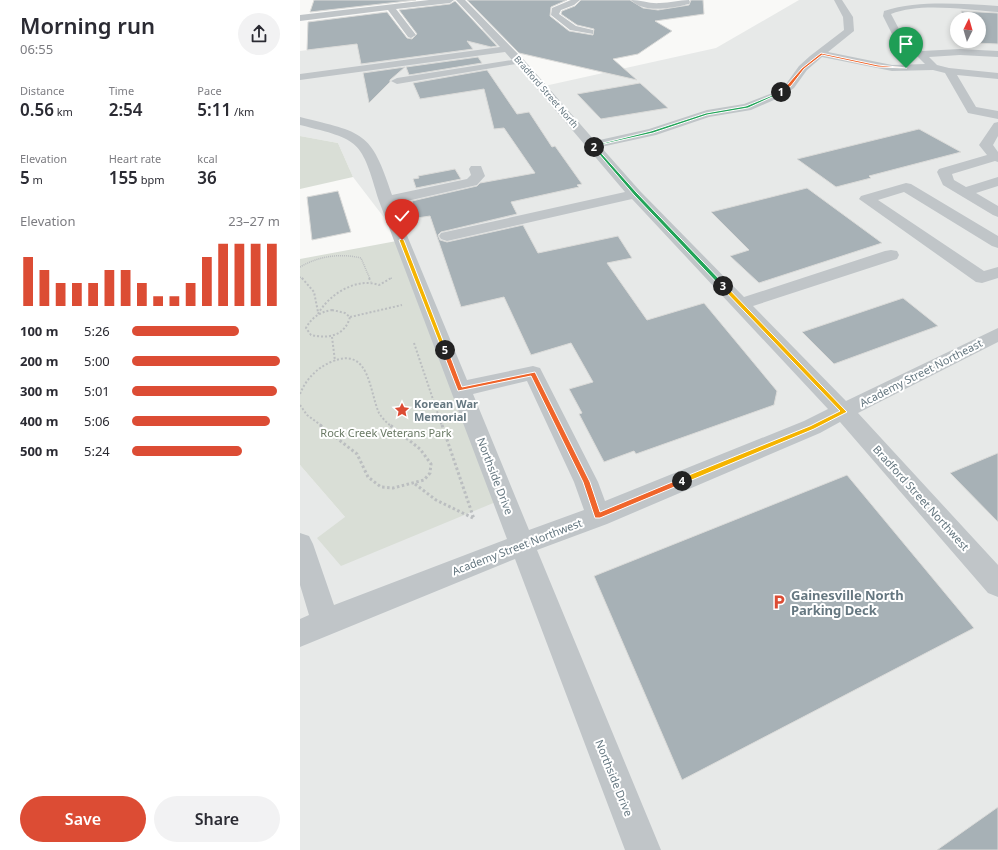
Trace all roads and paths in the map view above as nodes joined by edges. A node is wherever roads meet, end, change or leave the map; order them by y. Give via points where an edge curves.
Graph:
1 (450, 0) edge
2 (460, 0) edge
3 (576, 0) edge
4 (634, 0) edge
5 (838, 0) edge
6 (686, 2) dead end
7 (390, 7) junction
8 (998, 9) edge
9 (356, 11) junction
10 (300, 18) edge
11 (358, 22) dead end
12 (590, 32) dead end
13 (411, 35) dead end
14 (507, 49) junction
15 (821, 54) junction
16 (922, 54) junction
17 (998, 54) edge
18 (520, 62) junction
19 (934, 66) junction
20 (949, 71) junction
21 (998, 76) edge
22 (300, 77) edge
23 (397, 81) dead end
24 (998, 115) edge
25 (300, 121) edge
26 (998, 126) edge
27 (327, 129) junction
28 (300, 131) edge
29 (593, 146) junction
30 (994, 161) edge
31 (476, 170) dead end
32 (998, 181) edge
33 (948, 182) junction
34 (915, 192) junction
35 (964, 192) junction
36 (635, 194) junction
37 (386, 201) junction
38 (998, 212) edge
39 (447, 236) dead end
40 (998, 243) edge
41 (891, 255) dead end
42 (300, 267) edge
43 (998, 272) edge
44 (300, 277) edge
45 (394, 280) dead end
46 (371, 282) junction
47 (400, 301) dead end
48 (741, 304) junction
49 (318, 314) junction
50 (350, 317) junction
51 (998, 334) edge
52 (412, 336) dead end
53 (332, 337) junction
54 (335, 361) junction
55 (460, 389) junction
56 (300, 394) edge
57 (300, 405) edge
58 (844, 412) junction
59 (415, 484) junction
60 (598, 516) junction
61 (300, 544) edge
62 (521, 545) junction
63 (998, 584) edge
64 (326, 623) junction
65 (300, 633) edge
66 (643, 850) edge

1 - 7 street
2 - 14 street, Bradford Street North
3 - 12 street via 554,10 554,15 573,28
4 - 6 street via 644,6
5 - 15 street via 848,18 849,31
7 - 9 street
7 - 13 street
8 - 16 street via 922,6 895,9 887,14 904,48
9 - 10 street
9 - 11 street
14 - 18 street, Bradford Street North
14 - 22 street
15 - 19 street via 892,68
15 - 29 street via 803,68 790,86 779,94 747,107 707,114 652,132
16 - 17 street
16 - 19 street
18 - 23 street
18 - 29 street, Bradford Street North
19 - 20 street
20 - 21 street
20 - 24 street via 972,110
25 - 27 street, Northside Drive
26 - 30 street via 986,145
27 - 28 street
27 - 37 street, Northside Drive via 351,135 362,144 371,155
29 - 36 street, Bradford Street North
30 - 33 street via 944,172
31 - 37 street via 478,176 472,182
32 - 35 street
33 - 34 street
33 - 35 street
34 - 40 street
34 - 43 street via 906,187 866,199 982,278
35 - 38 street
36 - 39 street
36 - 48 street, Bradford Street North
37 - 55 street, Northside Drive
41 - 48 street
42 - 46 path via 323,258 355,256 361,258
44 - 49 path via 306,281 318,299
45 - 46 path via 388,279 379,286
46 - 49 path via 330,296
47 - 50 path via 402,306
48 - 58 street, Bradford Street North
49 - 50 path via 332,310
49 - 53 path via 308,323 308,332 318,338
50 - 53 path via 346,328
51 - 58 street, Academy Street Northeast
52 - 59 path via 474,519 436,500
53 - 54 path
54 - 56 path via 314,373 302,387
54 - 59 path via 350,360 363,367 376,399 376,409 382,419 416,443 425,453 431,464 430,473 424,480
55 - 60 street via 533,373 586,482
55 - 62 street, Northside Drive
57 - 59 path via 307,415 357,454 368,477 381,487 393,488
58 - 60 street, Academy Street Northwest
58 - 63 street, Bradford Street Northwest
60 - 62 street, Academy Street Northwest
61 - 64 street
62 - 64 street, Academy Street Northwest
62 - 66 street, Northside Drive
64 - 65 street, Academy Street Northwest

